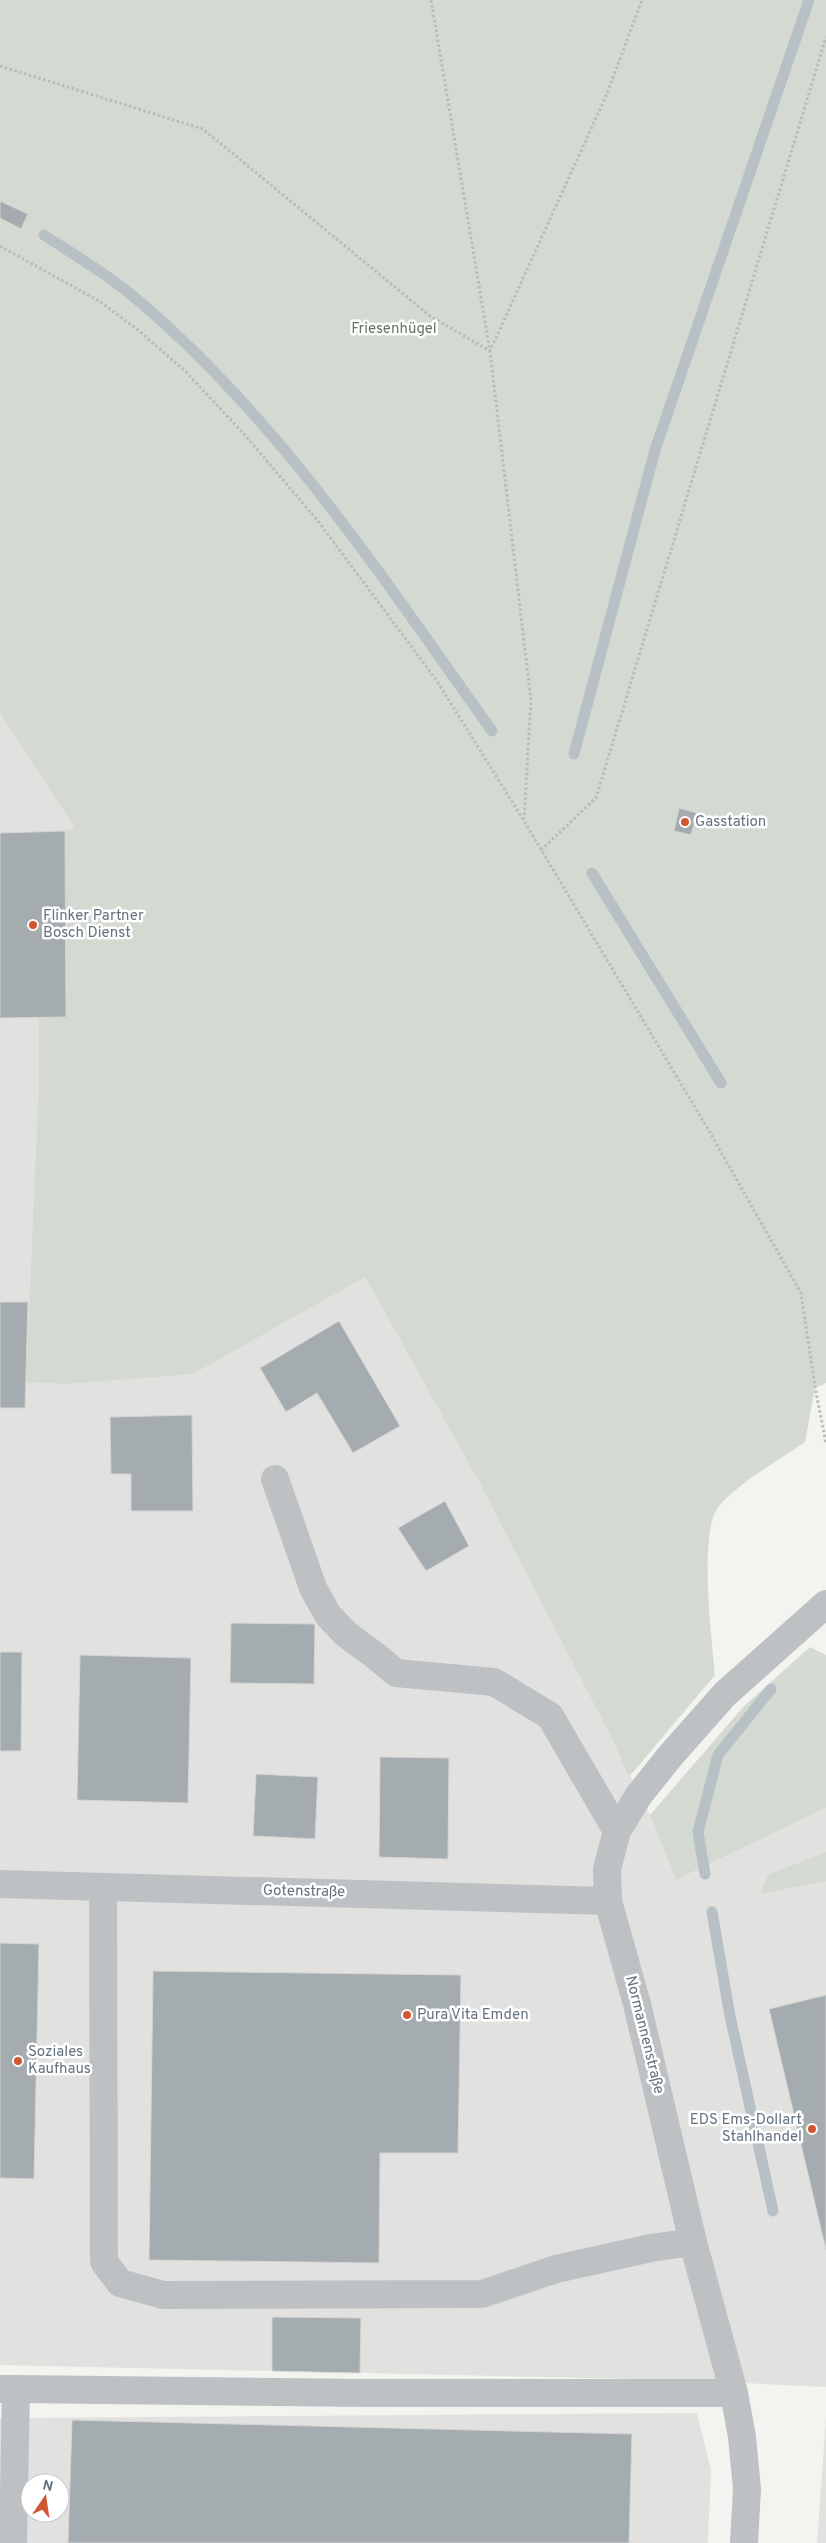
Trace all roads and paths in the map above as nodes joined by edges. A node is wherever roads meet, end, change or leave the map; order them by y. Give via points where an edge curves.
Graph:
1 (431, 0) edge
2 (642, 0) edge
3 (826, 37) edge
4 (0, 66) edge
5 (0, 246) edge
6 (490, 351) junction
7 (524, 821) junction
8 (541, 850) junction
9 (826, 1443) edge
10 (276, 1479) dead end
11 (826, 1604) edge
12 (617, 1831) junction
13 (0, 1884) edge
14 (102, 1887) junction
15 (608, 1901) junction
16 (693, 2242) junction
17 (8, 2389) edge
18 (734, 2394) junction
19 (13, 2543) edge
20 (744, 2543) edge

1 - 6 path
2 - 6 path via 606,96
3 - 8 path via 596,798
4 - 6 path via 203,129 430,316
5 - 7 path via 99,301 138,330 184,370 244,434 318,521 437,681
6 - 7 path via 531,701
7 - 8 path
8 - 9 path via 708,1129 801,1293
10 - 12 street via 313,1588 328,1615 346,1634 396,1674 494,1682 550,1716
11 - 12 street, Normannenstraße via 725,1694 639,1795
12 - 15 street, Normannenstraße via 607,1869
13 - 14 street, Gotenstraße
14 - 15 street, Gotenstraße
14 - 16 street via 104,2262 120,2283 163,2295 482,2294 556,2269
15 - 16 street, Normannenstraße via 637,2004
16 - 18 street, Normannenstraße
17 - 18 street
17 - 19 street
18 - 20 street, Normannenstraße via 747,2489

